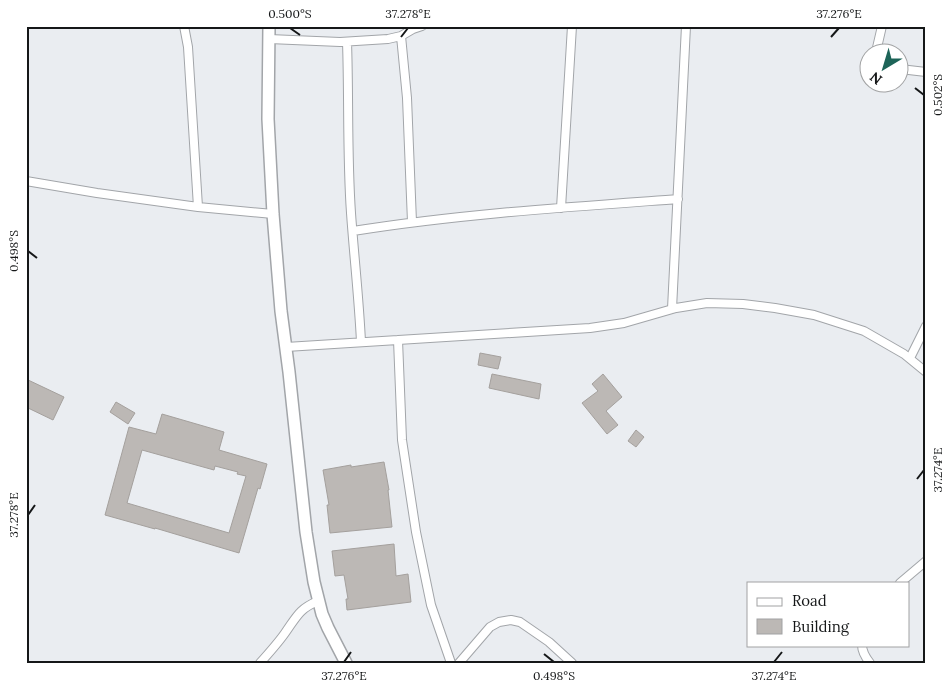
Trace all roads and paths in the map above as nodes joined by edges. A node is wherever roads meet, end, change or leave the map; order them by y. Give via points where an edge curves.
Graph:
1 (184, 26) edge
2 (269, 26) edge
3 (422, 26) edge
4 (572, 26) edge
5 (686, 26) edge
6 (882, 26) edge
7 (405, 31) edge
8 (269, 40) junction
9 (347, 42) junction
10 (878, 42) edge
11 (910, 70) edge
12 (926, 72) edge
13 (26, 181) edge
14 (678, 199) junction
15 (198, 207) junction
16 (561, 208) junction
17 (273, 214) junction
18 (412, 222) junction
19 (353, 231) junction
20 (672, 310) junction
21 (926, 326) edge
22 (398, 340) junction
23 (361, 342) junction
24 (286, 347) junction
25 (910, 358) junction
26 (926, 372) edge
27 (926, 561) edge
28 (901, 582) edge
29 (318, 600) junction
30 (862, 646) edge
31 (260, 663) edge
32 (346, 663) edge
33 (451, 663) edge
34 (459, 663) edge
35 (572, 663) edge
36 (870, 663) edge

1 - 15 street
2 - 8 main road
3 - 7 street
4 - 16 street
5 - 14 street
6 - 10 street
7 - 9 street via 388,39
7 - 18 street
8 - 9 street
8 - 17 main road via 268,119
9 - 19 street via 347,135
11 - 12 street
13 - 15 street
14 - 16 street
14 - 20 street
15 - 17 street
16 - 18 street
17 - 24 main road
18 - 19 street
19 - 23 street
20 - 22 street via 590,328
20 - 25 street via 707,303 744,304 814,315 864,331
21 - 25 street
22 - 23 street
22 - 33 street via 402,440 416,532 431,605
23 - 24 street
24 - 29 main road via 306,532
25 - 26 street
27 - 28 street
29 - 31 street via 300,612
29 - 32 main road
30 - 36 street
34 - 35 street via 490,626 511,620 520,622 549,642

